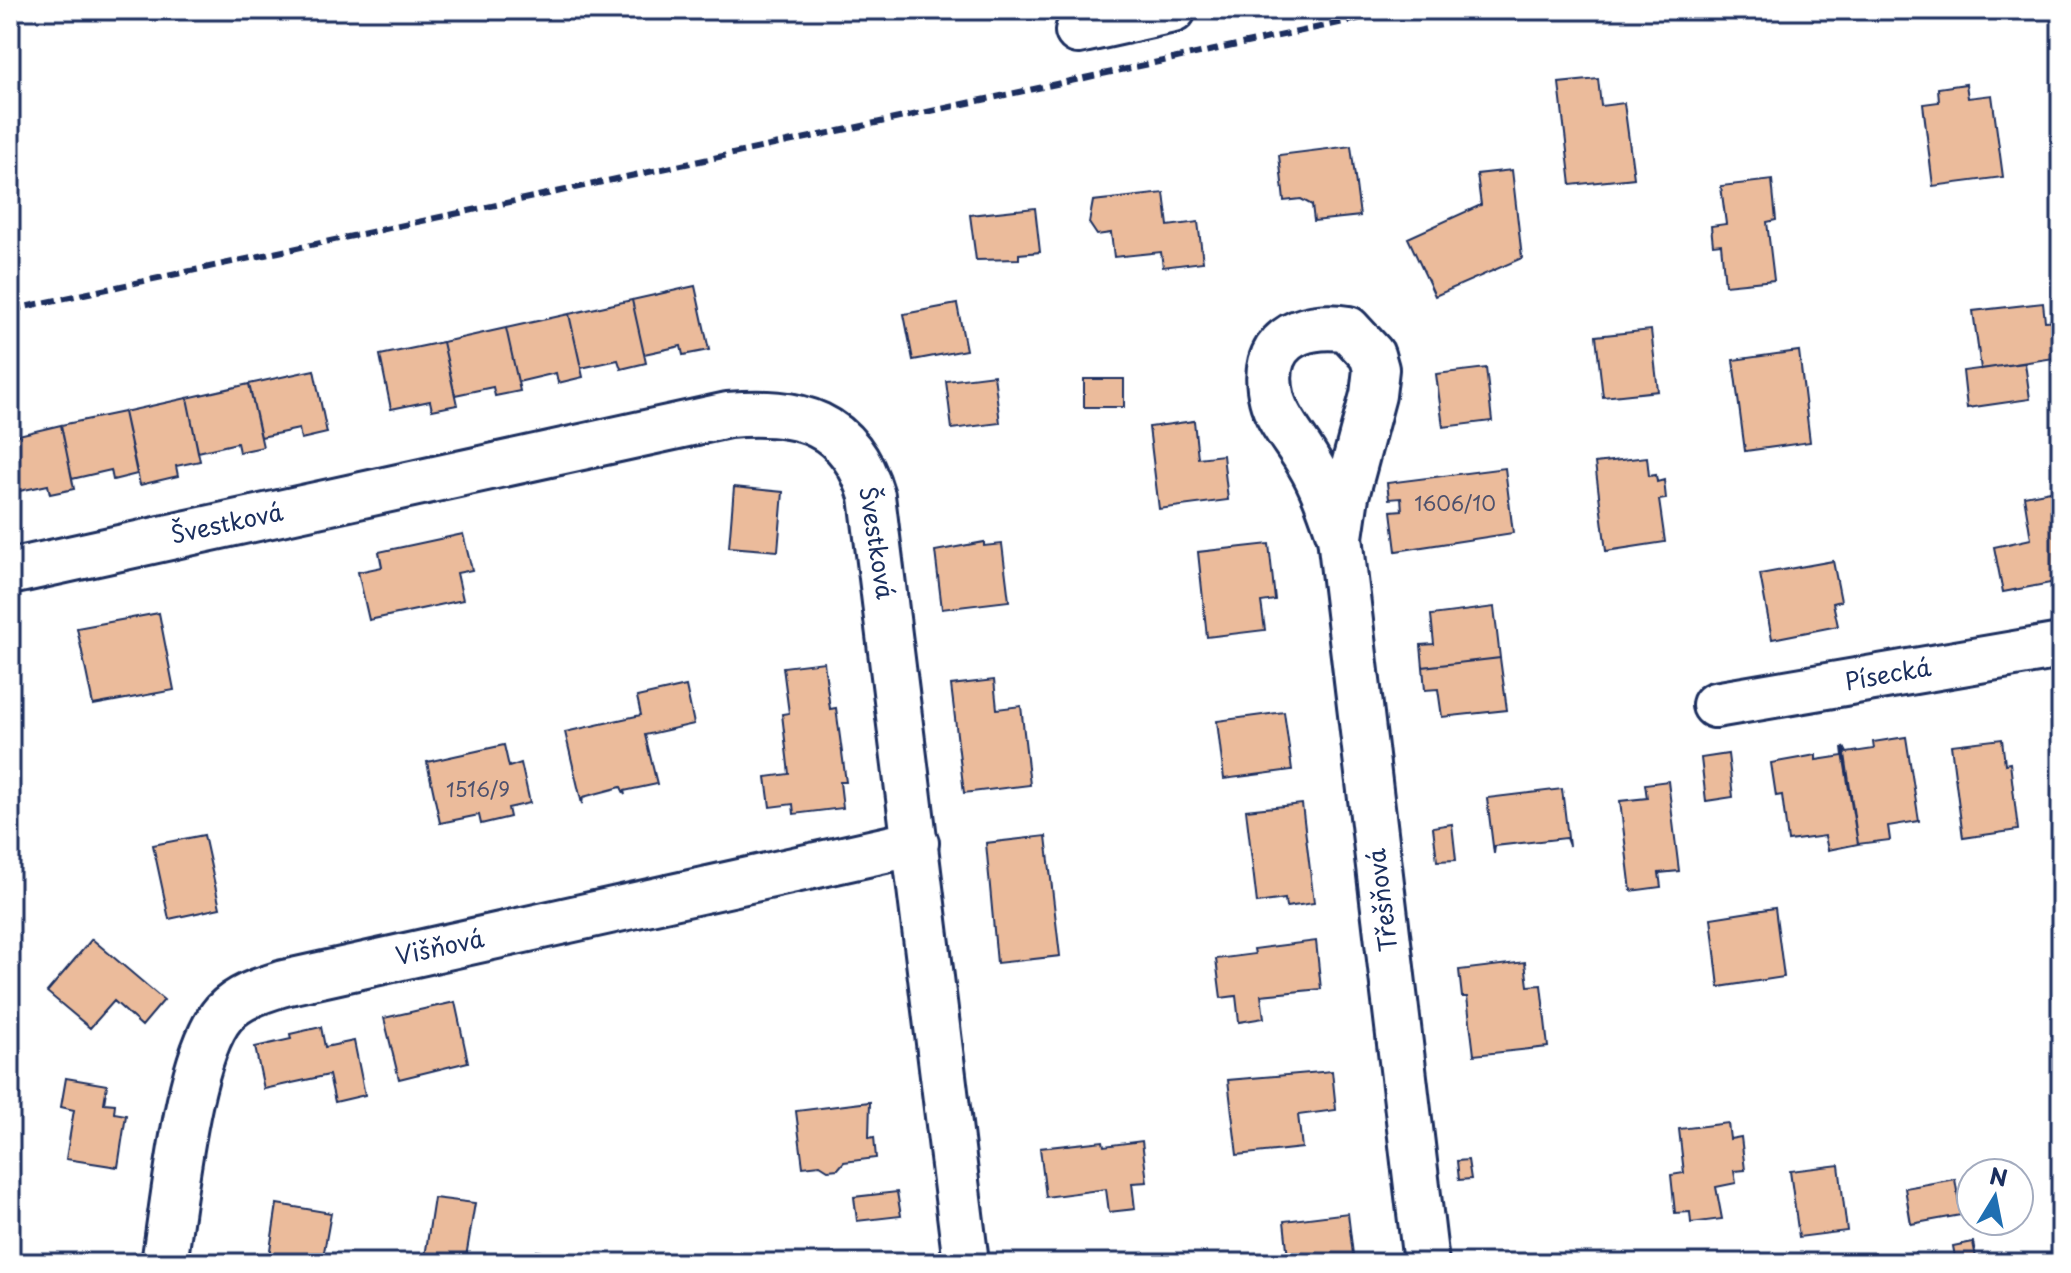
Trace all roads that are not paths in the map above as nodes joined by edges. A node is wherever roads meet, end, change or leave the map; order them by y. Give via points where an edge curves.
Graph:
1 (1173, 10) edge
2 (1078, 31) dead end
3 (1340, 537) dead end
4 (10, 572) edge
5 (2061, 646) edge
6 (1715, 705) dead end
7 (916, 843) junction
8 (164, 1263) edge
9 (966, 1263) edge
10 (1426, 1263) edge

1 - 2 street
3 - 10 street, Třešňová
4 - 7 street, Švestková via 699,421 757,413 806,419 850,449 872,496
5 - 6 street, Písecká
7 - 8 street, Višňová via 313,976 241,998 215,1025 196,1073
7 - 9 street, Švestková

